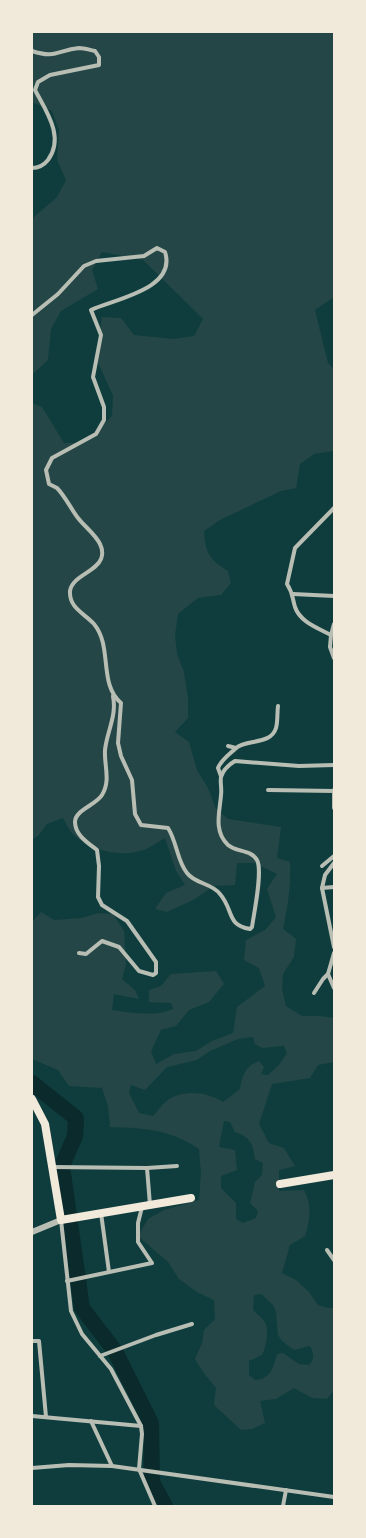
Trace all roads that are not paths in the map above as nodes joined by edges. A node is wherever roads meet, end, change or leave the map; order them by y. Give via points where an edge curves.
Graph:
1 (32, 51) edge
2 (32, 168) edge
3 (32, 315) edge
4 (334, 508) edge
5 (293, 594) junction
6 (334, 596) edge
7 (334, 624) edge
8 (331, 635) junction
9 (334, 658) edge
10 (112, 696) junction
11 (278, 706) dead end
12 (228, 746) dead end
13 (236, 748) junction
14 (334, 765) edge
15 (221, 776) junction
16 (268, 790) dead end
17 (334, 790) edge
18 (334, 808) edge
19 (334, 856) edge
20 (334, 863) edge
21 (322, 866) dead end
22 (334, 887) edge
23 (322, 888) junction
24 (334, 947) edge
25 (79, 953) dead end
26 (334, 953) edge
27 (328, 974) junction
28 (334, 988) edge
29 (314, 994) dead end
30 (32, 1099) edge
31 (177, 1166) dead end
32 (53, 1167) junction
33 (147, 1168) junction
34 (334, 1176) edge
35 (280, 1184) dead end
36 (191, 1198) dead end
37 (146, 1206) junction
38 (100, 1212) junction
39 (66, 1219) junction
40 (32, 1232) edge
41 (327, 1250) dead end
42 (334, 1260) edge
43 (109, 1272) junction
44 (67, 1281) junction
45 (192, 1324) dead end
46 (32, 1341) edge
47 (100, 1356) junction
48 (32, 1416) edge
49 (46, 1417) junction
50 (91, 1421) junction
51 (141, 1426) junction
52 (112, 1466) junction
53 (32, 1468) edge
54 (139, 1469) junction
55 (286, 1490) junction
56 (334, 1497) edge
57 (155, 1506) edge
58 (283, 1506) edge

1 - 2 street via 45,55 80,48 95,51 99,57 99,65 50,75 38,82 35,90 51,120 55,135 52,154 44,165
3 - 10 street via 58,294 84,266 101,260 144,256 157,248 165,252 168,259 165,269 149,287 92,310 101,335 93,377 104,407 104,420 96,434 52,458 46,470 49,484 56,488 100,544 101,559 74,583 70,589 70,598 76,609 93,623 99,632
4 - 5 street via 295,548 287,584
5 - 6 street
5 - 8 street via 299,615 309,624
7 - 8 street
8 - 9 street via 330,647
10 - 15 street via 121,702 118,743 132,780 135,814 141,825 168,828 186,872 191,878 214,888 227,904 234,923 250,929 259,880 258,861 253,855 227,844 221,834 217,817 222,795
10 - 25 street via 113,723 105,750 108,770 106,785 100,799 74,821 83,839 97,850 98,897 102,905 127,921 158,968 153,975 139,971 119,947 102,941 86,954
11 - 13 street via 276,729 271,736
12 - 13 street
13 - 15 street via 220,763 218,768
14 - 15 street via 299,766 235,761
16 - 17 street
17 - 18 street
19 - 21 street
20 - 23 street via 325,876
22 - 23 street
23 - 24 street
26 - 27 street
27 - 28 street
27 - 29 street
30 - 32 main road via 45,1124
31 - 33 street
32 - 33 street
32 - 39 main road
33 - 37 street
34 - 35 main road
36 - 37 main road
37 - 38 main road
37 - 43 street via 138,1223 138,1242 152,1263
38 - 39 main road
38 - 43 street
39 - 40 street
39 - 44 street
41 - 42 street
43 - 44 street
44 - 47 street via 71,1311 82,1334
45 - 47 street
46 - 49 street via 38,1341
47 - 51 street via 111,1370
48 - 49 street
49 - 50 street
50 - 51 street
50 - 52 street
51 - 54 street
52 - 53 street
52 - 54 street
54 - 55 street
54 - 57 street
55 - 56 street
55 - 58 street

